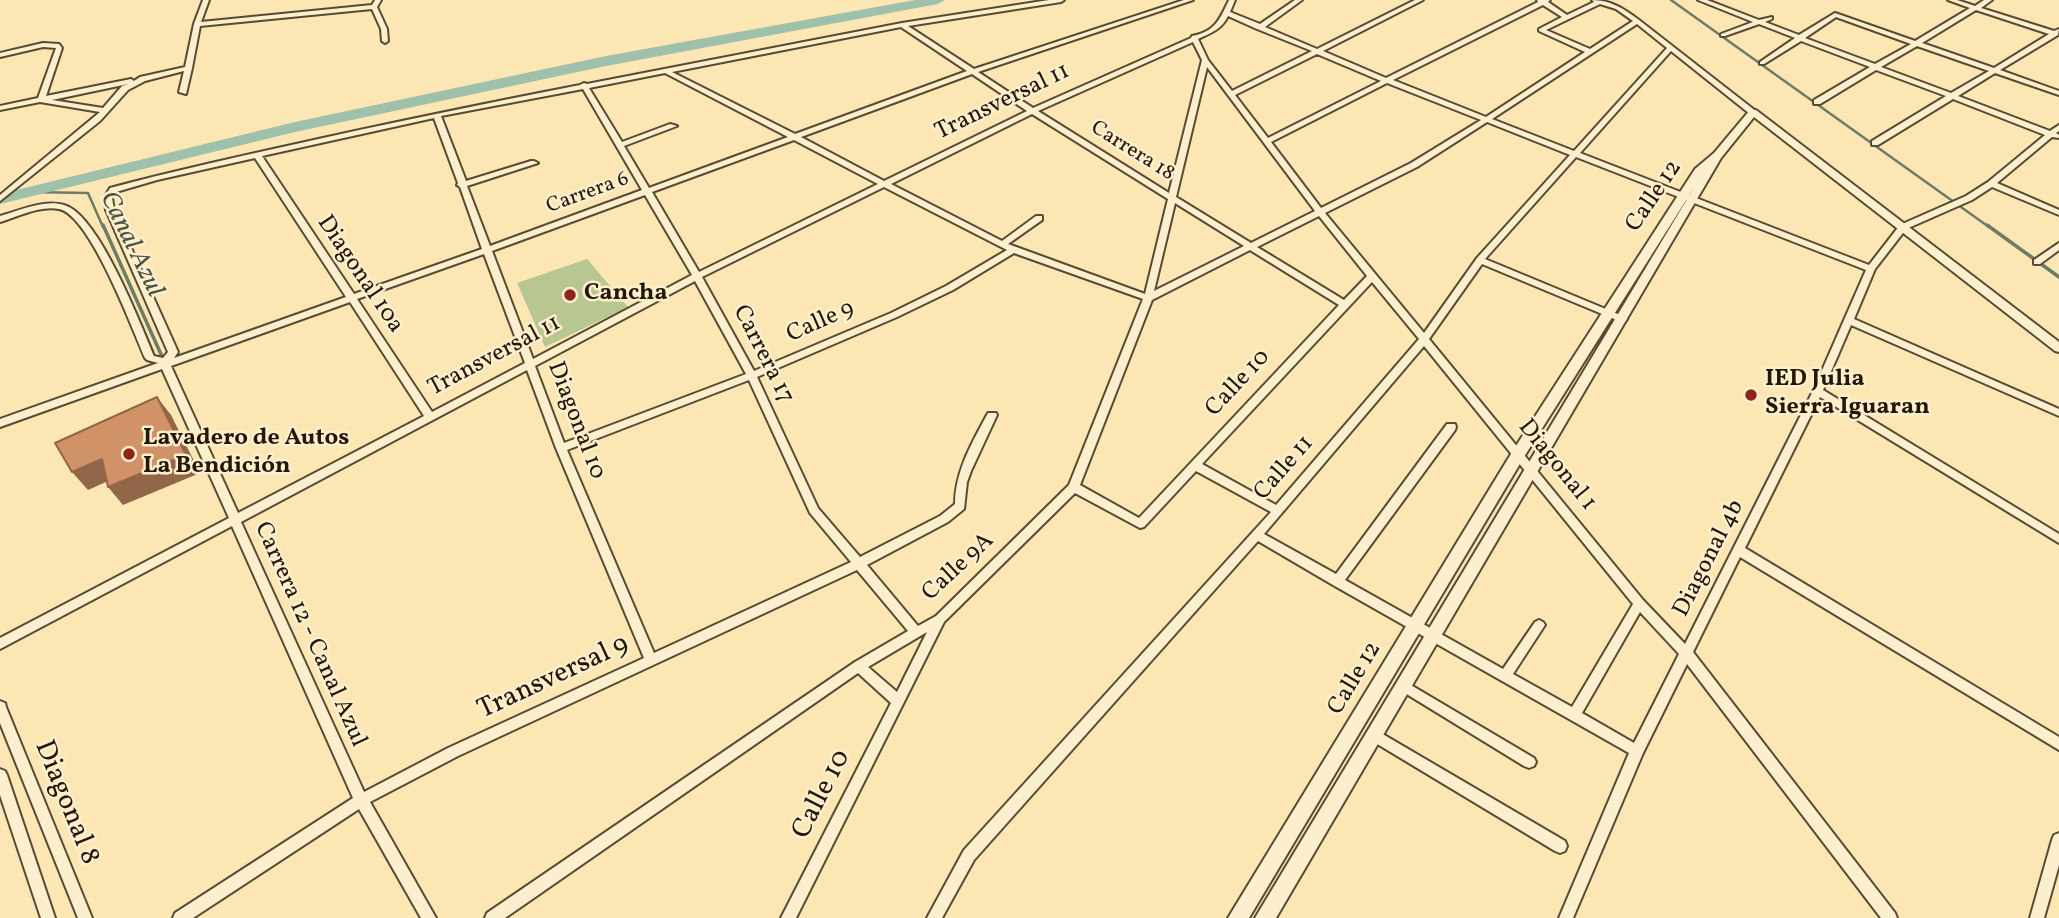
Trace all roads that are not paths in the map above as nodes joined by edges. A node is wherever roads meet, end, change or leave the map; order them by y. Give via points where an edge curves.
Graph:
1 (206, 0) edge
2 (1061, 0) edge
3 (1190, 0) edge
4 (1232, 0) edge
5 (1299, 0) edge
6 (1420, 0) edge
7 (1701, 0) edge
8 (1951, 0) edge
9 (1989, 0) edge
10 (1543, 1) edge
11 (1598, 1) edge
12 (376, 3) edge
13 (1975, 8) junction
14 (1227, 13) junction
15 (1568, 18) junction
16 (1770, 18) dead end
17 (1637, 21) junction
18 (1759, 22) junction
19 (197, 24) junction
20 (902, 25) junction
21 (1259, 28) junction
22 (2058, 33) edge
23 (1723, 35) dead end
24 (1195, 37) junction
25 (1801, 38) junction
26 (385, 41) dead end
27 (1917, 43) junction
28 (1671, 47) junction
29 (1589, 51) junction
30 (1318, 52) junction
31 (0, 55) edge
32 (1205, 60) junction
33 (1762, 63) dead end
34 (189, 68) junction
35 (1877, 68) junction
36 (666, 71) junction
37 (1995, 71) junction
38 (972, 72) junction
39 (148, 78) junction
40 (1385, 80) junction
41 (584, 85) junction
42 (183, 92) dead end
43 (2059, 93) edge
44 (1231, 94) junction
45 (1953, 97) junction
46 (41, 100) junction
47 (1817, 103) dead end
48 (0, 108) edge
49 (103, 110) junction
50 (1032, 111) junction
51 (1753, 112) junction
52 (437, 115) junction
53 (1485, 119) junction
54 (673, 126) dead end
55 (2059, 127) edge
56 (2055, 135) edge
57 (793, 137) junction
58 (1267, 141) junction
59 (1875, 144) dead end
60 (621, 145) junction
61 (257, 155) junction
62 (1574, 155) junction
63 (534, 163) dead end
64 (886, 183) junction
65 (1991, 184) junction
66 (461, 185) junction
67 (647, 191) junction
68 (1173, 198) junction
69 (1686, 198) junction
70 (0, 199) edge
71 (1319, 211) junction
72 (2059, 213) edge
73 (1039, 218) dead end
74 (0, 219) edge
75 (1903, 227) junction
76 (1003, 244) junction
77 (1251, 246) junction
78 (2059, 246) edge
79 (487, 250) junction
80 (1013, 250) junction
81 (1480, 260) junction
82 (2037, 262) dead end
83 (1871, 269) junction
84 (697, 276) junction
85 (1372, 276) junction
86 (351, 297) junction
87 (1148, 298) junction
88 (1345, 305) junction
89 (1606, 313) junction
90 (1622, 319) junction
91 (1849, 320) junction
92 (1424, 339) junction
93 (2059, 348) edge
94 (164, 362) junction
95 (529, 362) junction
96 (752, 376) junction
97 (1818, 391) junction
98 (2059, 413) edge
99 (429, 415) junction
100 (992, 415) dead end
101 (0, 423) edge
102 (1451, 427) dead end
103 (561, 448) junction
104 (1519, 453) junction
105 (1195, 466) junction
106 (1532, 471) junction
107 (1074, 488) junction
108 (1278, 510) junction
109 (234, 520) junction
110 (1257, 535) junction
111 (2059, 540) edge
112 (1738, 550) junction
113 (858, 564) junction
114 (1337, 582) junction
115 (1639, 603) junction
116 (940, 620) junction
117 (1539, 625) dead end
118 (1416, 626) junction
119 (916, 632) junction
120 (1434, 636) junction
121 (0, 644) edge
122 (1686, 653) junction
123 (651, 661) junction
124 (859, 666) junction
125 (1505, 676) junction
126 (1404, 685) junction
127 (898, 701) junction
128 (0, 707) edge
129 (1574, 715) junction
130 (1374, 735) junction
131 (2059, 744) edge
132 (1637, 751) junction
133 (1529, 762) dead end
134 (1330, 766) junction
135 (0, 775) edge
136 (1349, 778) junction
137 (361, 800) junction
138 (2059, 840) edge
139 (1560, 846) dead end
140 (48, 918) edge
141 (85, 918) edge
142 (180, 918) edge
143 (429, 918) edge
144 (492, 918) edge
145 (788, 918) edge
146 (934, 918) edge
147 (1238, 918) edge
148 (1265, 918) edge
149 (1566, 918) edge
150 (1890, 918) edge
151 (2037, 918) edge

1 - 19 street
2 - 20 street
3 - 38 street, Carrera 6
4 - 14 street
5 - 21 street
6 - 30 street
7 - 18 street
8 - 13 street
9 - 13 street
10 - 15 street
10 - 40 street
11 - 15 street
11 - 17 street
12 - 19 street
12 - 26 street
13 - 22 street
13 - 27 street
14 - 21 street
14 - 24 street, Transversal 11 via 1221,23
15 - 29 street via 1541,30
16 - 18 street
17 - 28 street
17 - 29 street
18 - 23 street
18 - 25 street
19 - 34 street
20 - 36 street
20 - 38 street, Carrera 18
21 - 30 street
22 - 37 street
24 - 32 street, Diagonal 1
24 - 50 street, Transversal 11
25 - 27 street via 1835,15
25 - 33 street
25 - 35 street
27 - 35 street
27 - 37 street
28 - 51 street
28 - 62 street, Calle 11
29 - 53 street
30 - 40 street
30 - 44 street
31 - 46 street via 57,45
32 - 44 street, Diagonal 1
32 - 68 street, Calle 9A
34 - 39 street
34 - 42 street
35 - 45 street
35 - 47 street
36 - 41 street
36 - 57 street
37 - 43 street
37 - 45 street
38 - 50 street, Carrera 18
38 - 57 street, Carrera 6
39 - 46 street
39 - 49 street via 125,88
40 - 53 street
40 - 58 street
41 - 52 street
41 - 60 street, Carrera 17
44 - 58 street, Diagonal 1
45 - 56 street
45 - 59 street
46 - 48 street
46 - 49 street
49 - 70 street
50 - 64 street, Transversal 11
50 - 68 street, Carrera 18
51 - 69 street, Calle 12
51 - 75 street
52 - 61 street
52 - 66 street, Diagonal 10
53 - 62 street
53 - 71 street via 1414,164
54 - 60 street
55 - 56 street
56 - 65 street
57 - 64 street
57 - 67 street, Carrera 6
58 - 71 street, Diagonal 1
60 - 67 street, Carrera 17
61 - 86 street, Diagonal 10a
61 - 94 street via 113,190 108,198 173,352
62 - 69 street
62 - 81 street, Calle 11
63 - 66 street
64 - 76 street
64 - 84 street, Transversal 11
65 - 72 street
65 - 75 street
66 - 79 street, Diagonal 10
67 - 79 street, Carrera 6
67 - 84 street, Carrera 17
68 - 77 street, Carrera 18
68 - 87 street, Calle 9A
69 - 83 street
69 - 89 street, Calle 12
69 - 90 street, Calle 12
71 - 77 street
71 - 85 street, Diagonal 1
73 - 76 street
74 - 94 street via 61,206 68,209 94,236 150,358
75 - 83 street, Diagonal 4b
75 - 93 street
76 - 80 street
77 - 87 street
77 - 88 street, Carrera 18
78 - 82 street
79 - 86 street, Carrera 6
79 - 95 street, Diagonal 10
80 - 87 street
80 - 96 street, Calle 9 via 941,293
81 - 89 street
81 - 92 street, Calle 11
83 - 91 street, Diagonal 4b
84 - 95 street, Transversal 11
84 - 96 street, Carrera 17
85 - 88 street, Calle 10
85 - 92 street, Diagonal 1
86 - 94 street, Carrera 6
86 - 99 street, Diagonal 10a
87 - 107 street, Calle 9A
88 - 105 street, Calle 10
89 - 90 street
89 - 104 street, Calle 12
90 - 106 street, Calle 12
91 - 97 street, Diagonal 4b
91 - 98 street
92 - 104 street, Diagonal 1
92 - 108 street, Calle 11
94 - 101 street, Carrera 6
94 - 109 street, Carrera 12 - Canal Azul
95 - 99 street, Transversal 11
95 - 103 street, Diagonal 10
96 - 103 street, Calle 9
96 - 113 street, Carrera 17 via 814,510
97 - 111 street
97 - 112 street, Diagonal 4b
99 - 109 street, Transversal 11
100 - 113 street, Transversal 9 via 962,477 960,506
102 - 114 street
103 - 123 street, Diagonal 10
104 - 106 street, Diagonal 1
104 - 118 street, Calle 12
105 - 107 street, Calle 10 via 1140,524
105 - 108 street
106 - 115 street, Diagonal 1
106 - 120 street, Calle 12
107 - 116 street, Calle 9A
108 - 110 street, Calle 11
109 - 121 street, Transversal 11
109 - 137 street, Carrera 12 - Canal Azul
110 - 114 street
110 - 146 street, Calle 11 via 969,855
112 - 122 street, Diagonal 4b
112 - 131 street
113 - 119 street, Carrera 17
113 - 123 street, Transversal 9
114 - 118 street
115 - 122 street, Diagonal 1
115 - 129 street
116 - 119 street, Calle 9A
116 - 127 street, Calle 10
117 - 125 street
118 - 120 street
118 - 134 street, Calle 12
119 - 124 street, Calle 9A
120 - 125 street
120 - 126 street, Calle 12
122 - 132 street, Diagonal 4b
122 - 150 street, Diagonal 1
123 - 137 street, Transversal 9 via 453,752
124 - 127 street
124 - 144 street, Calle 9A
125 - 129 street
126 - 130 street, Calle 12
126 - 133 street
127 - 145 street, Calle 10
128 - 141 street, Diagonal 8
129 - 132 street
130 - 136 street, Calle 12
130 - 139 street
132 - 149 street, Diagonal 4b
134 - 136 street
134 - 147 street, Calle 12
135 - 140 street, Diagonal 8
136 - 148 street, Calle 12
137 - 142 street, Transversal 9
137 - 143 street, Carrera 12 - Canal Azul
138 - 151 street

